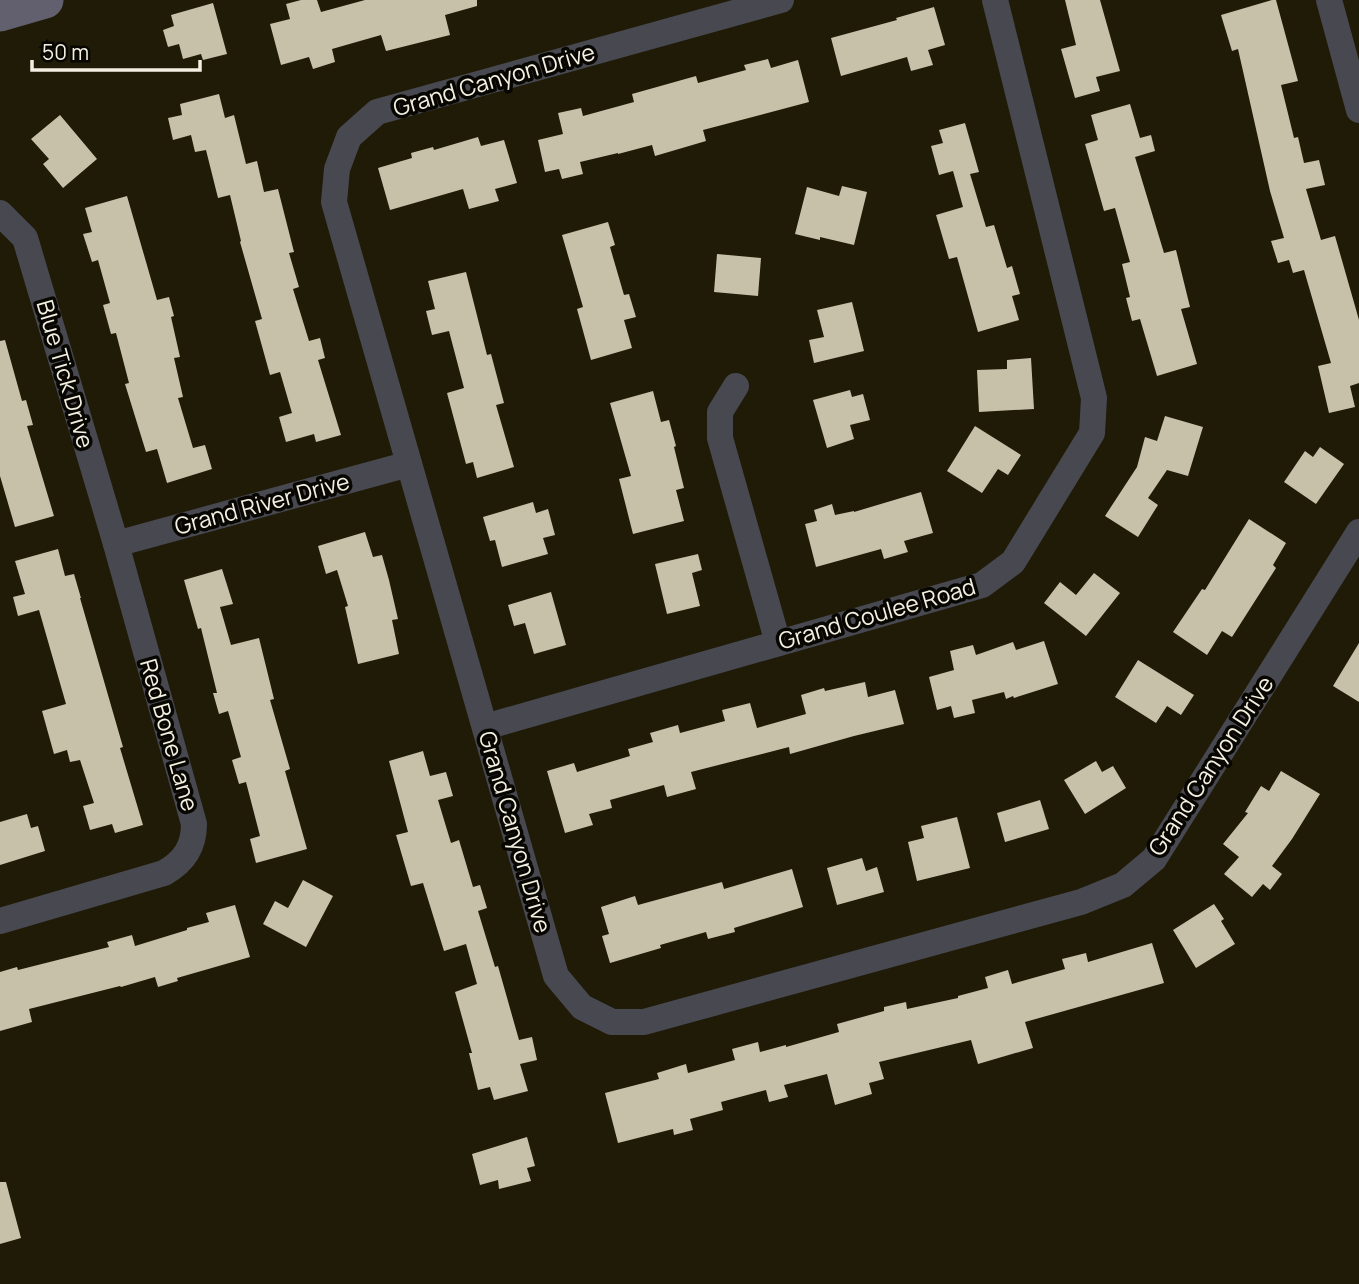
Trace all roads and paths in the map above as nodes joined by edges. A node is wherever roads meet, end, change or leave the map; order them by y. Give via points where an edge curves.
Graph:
1 (45, 0) edge
2 (781, 0) edge
3 (995, 0) edge
4 (1329, 0) edge
5 (0, 13) edge
6 (1359, 110) edge
7 (0, 213) edge
8 (736, 386) dead end
9 (409, 464) junction
10 (1359, 532) edge
11 (116, 544) junction
12 (778, 643) junction
13 (485, 727) junction
14 (0, 921) edge

1 - 5 street
2 - 9 street, Grand Canyon Drive via 377,112 349,137 337,169 334,202
3 - 12 street, Grand Coulee Road via 1094,398 1092,433 1013,562 982,585
4 - 6 street
7 - 11 street, Blue Tick Drive via 25,238
8 - 12 street via 720,412 720,438
9 - 11 street, Grand River Drive
9 - 13 street, Grand Canyon Drive
10 - 13 street, Grand Canyon Drive via 1154,859 1123,885 1081,902 644,1022 612,1022 582,1007 556,976
11 - 14 street, Red Bone Lane via 194,836 177,866 164,873
12 - 13 street, Grand Coulee Road

